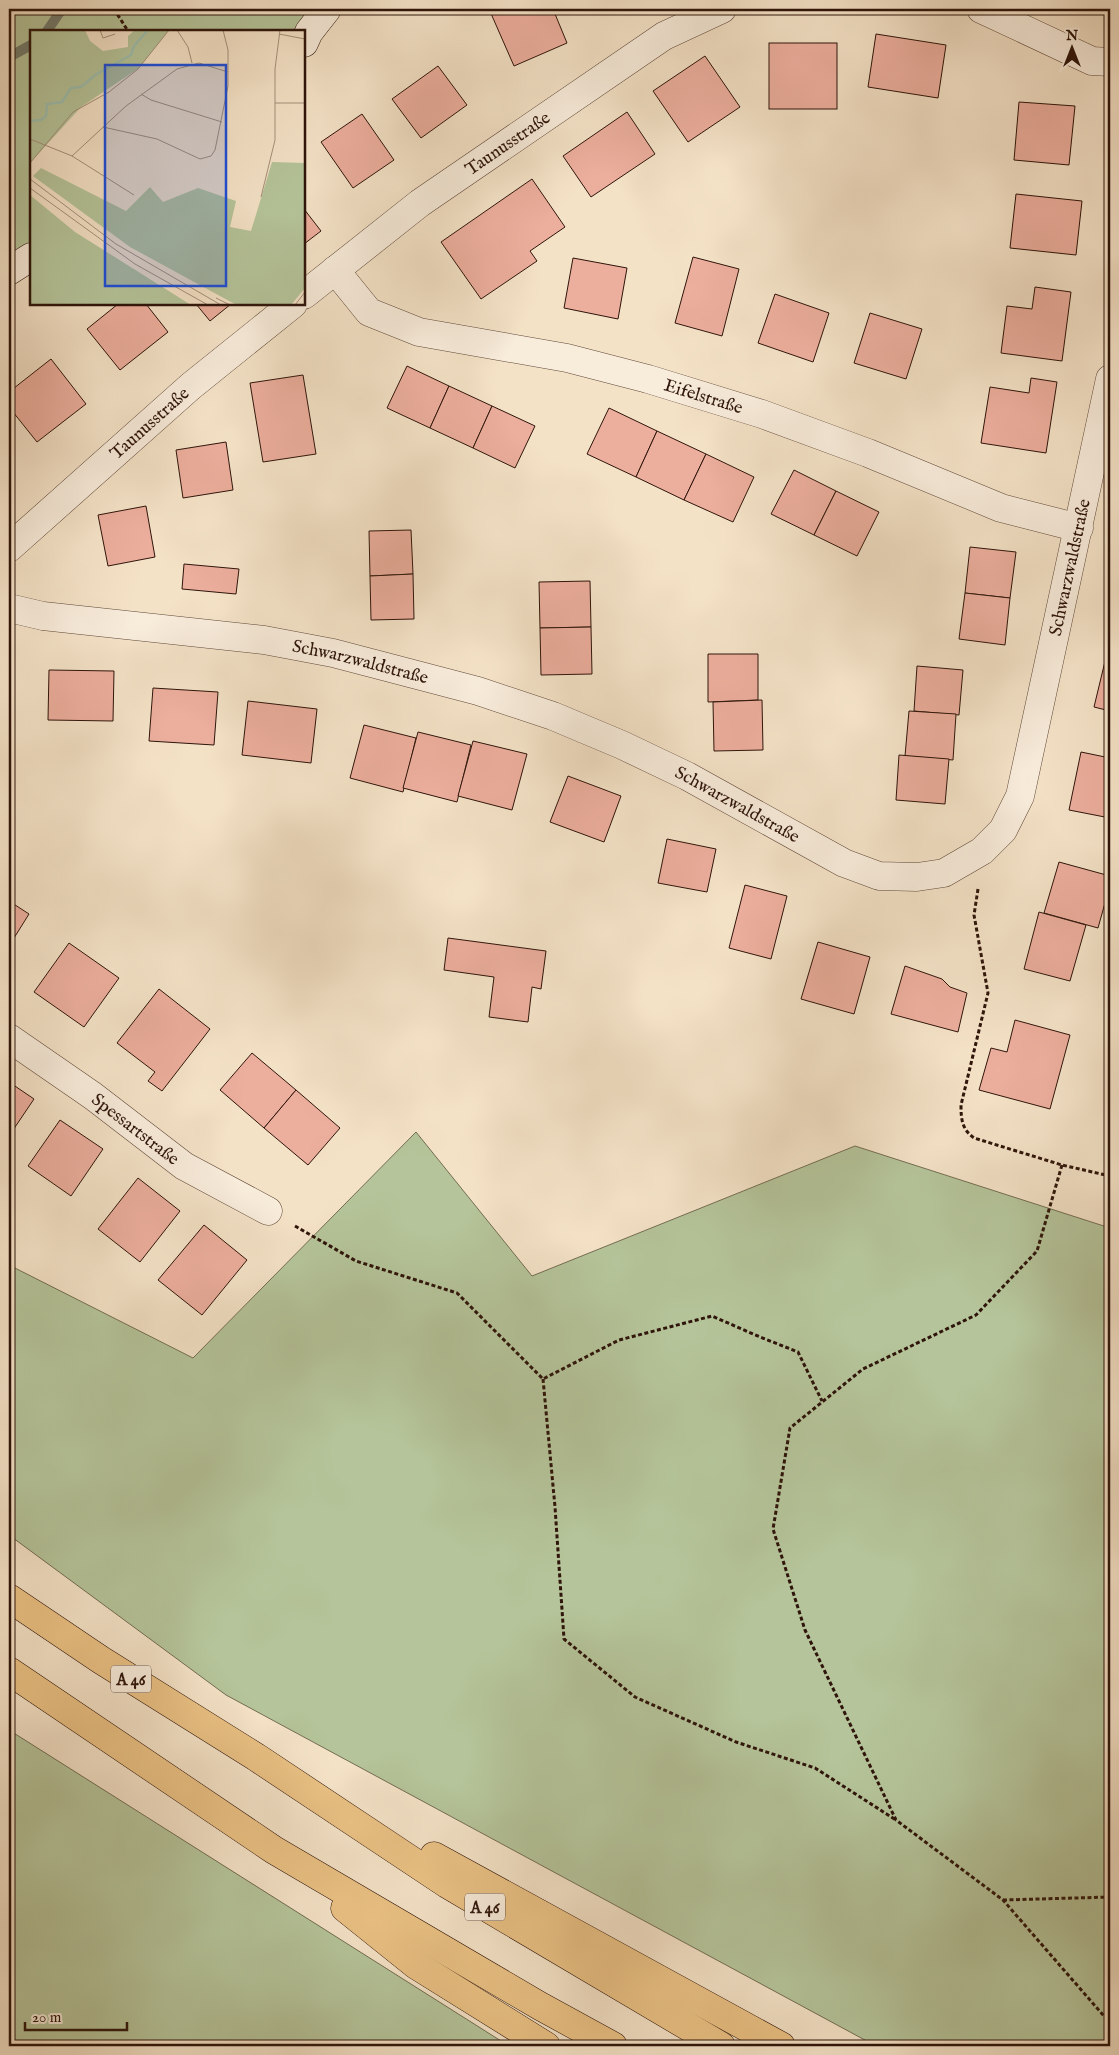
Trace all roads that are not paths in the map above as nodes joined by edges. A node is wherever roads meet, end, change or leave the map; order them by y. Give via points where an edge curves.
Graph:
1 (327, 9) edge
2 (722, 9) edge
3 (981, 9) edge
4 (305, 41) edge
5 (1110, 62) edge
6 (30, 258) edge
7 (335, 270) junction
8 (9, 271) edge
9 (305, 294) edge
10 (292, 305) edge
11 (1110, 379) edge
12 (1079, 528) junction
13 (9, 548) edge
14 (9, 608) edge
15 (9, 1038) edge
16 (268, 1211) road end
17 (9, 1598) edge
18 (9, 1671) edge
19 (256, 1757) junction
20 (274, 1850) junction
21 (546, 2046) edge
22 (613, 2046) edge
23 (721, 2046) edge
24 (781, 2046) edge

1 - 4 street
2 - 7 street, Taunusstraße via 664,36 420,204
3 - 5 street via 1092,60
6 - 8 street
7 - 9 street, Taunusstraße
7 - 12 street, Eifelstraße via 369,312 419,332 567,358 648,379 762,414 859,449 1001,508
10 - 13 street, Taunusstraße via 191,386
11 - 12 street, Schwarzwaldstraße
12 - 14 street, Schwarzwaldstraße via 1020,796 1003,830 982,851 944,873 917,877 879,876 844,863 687,776 622,745 553,716 478,691 333,653 264,640 43,616
15 - 16 street, Spessartstraße via 93,1096 184,1166
17 - 19 highway, A 46
18 - 20 highway
19 - 23 highway, A 46 via 447,1884
19 - 24 highway
20 - 21 highway via 416,1966
20 - 22 highway

